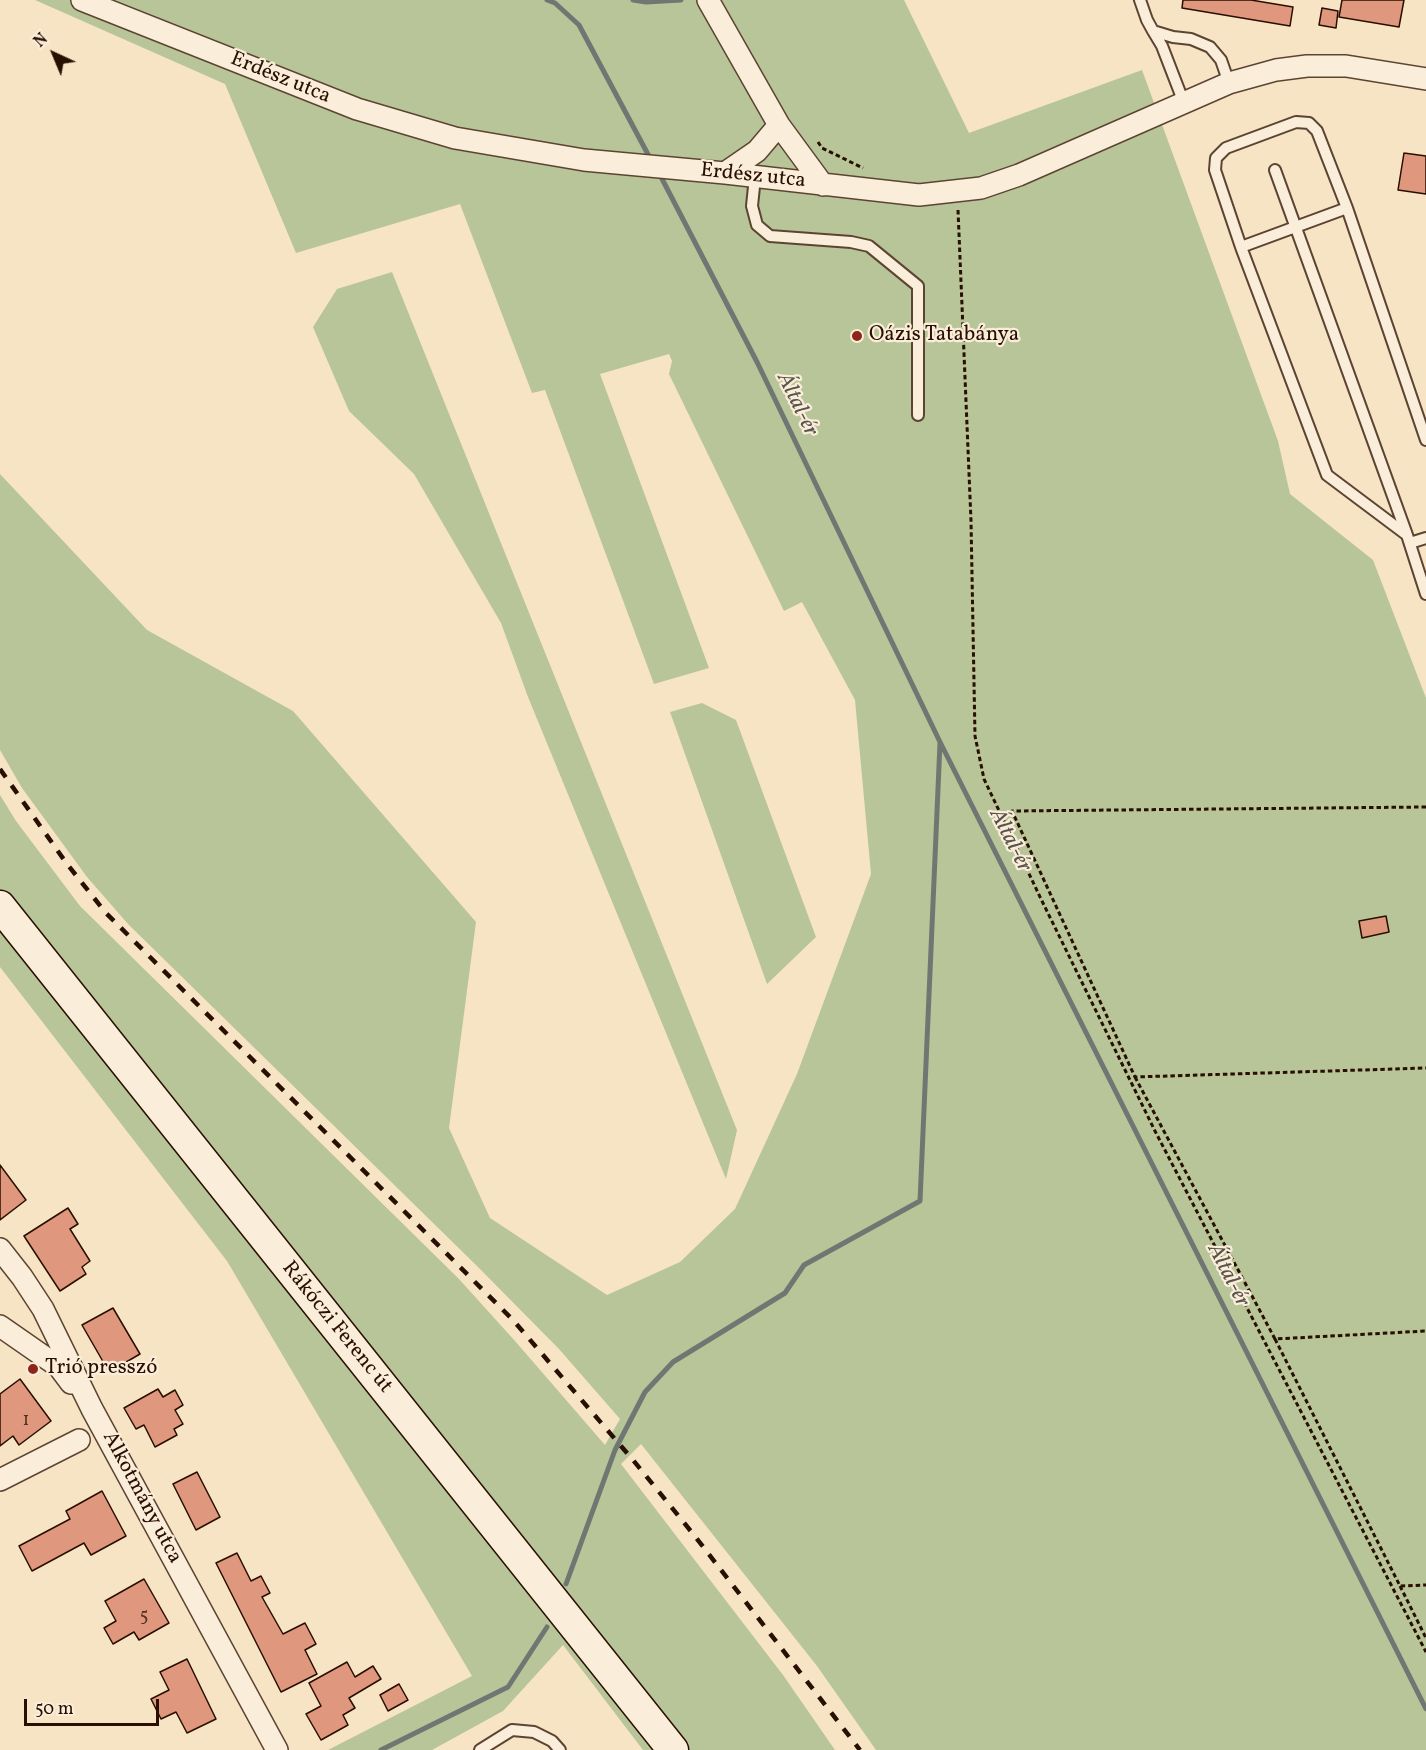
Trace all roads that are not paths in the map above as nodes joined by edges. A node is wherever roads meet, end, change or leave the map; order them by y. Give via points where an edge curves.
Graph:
1 (82, 0) edge
2 (708, 0) edge
3 (1140, 0) edge
4 (1153, 31) junction
5 (1426, 79) edge
6 (1229, 83) junction
7 (1184, 104) junction
8 (779, 125) junction
9 (1275, 170) dead end
10 (725, 173) junction
11 (755, 177) junction
12 (823, 185) junction
13 (1347, 208) junction
14 (1295, 227) junction
15 (1241, 247) junction
16 (918, 415) dead end
17 (1426, 440) edge
18 (1426, 538) edge
19 (1408, 539) junction
20 (1426, 594) edge
21 (0, 906) edge
22 (0, 1249) edge
23 (0, 1326) edge
24 (92, 1409) junction
25 (79, 1440) dead end
26 (0, 1480) edge
27 (277, 1750) edge
28 (480, 1750) edge
29 (560, 1750) edge
30 (672, 1750) edge

1 - 10 street, Erdész utca via 323,97 455,138 584,160
2 - 8 street
3 - 4 lane
4 - 6 lane via 1210,47 1221,60
4 - 7 lane
5 - 6 street, Erdész utca via 1346,66 1307,66
6 - 7 street, Erdész utca
7 - 12 street, Erdész utca via 981,188 919,195
8 - 10 street via 757,150
8 - 12 street
9 - 14 lane
10 - 11 street, Erdész utca
11 - 12 street, Erdész utca
11 - 16 lane via 752,206 757,225 770,236 869,246 918,286
13 - 14 lane
13 - 15 lane via 1317,131 1309,123 1296,122 1246,140 1226,148 1216,158 1215,170
13 - 17 lane
14 - 15 lane
14 - 19 lane
15 - 19 lane via 1327,475
18 - 19 lane
19 - 20 lane
21 - 30 main road, Rákóczi Ferenc út
22 - 24 street, Alkotmány utca via 43,1309
23 - 24 street via 59,1367
24 - 27 street, Alkotmány utca
25 - 26 street
28 - 29 lane via 512,1730 534,1732

